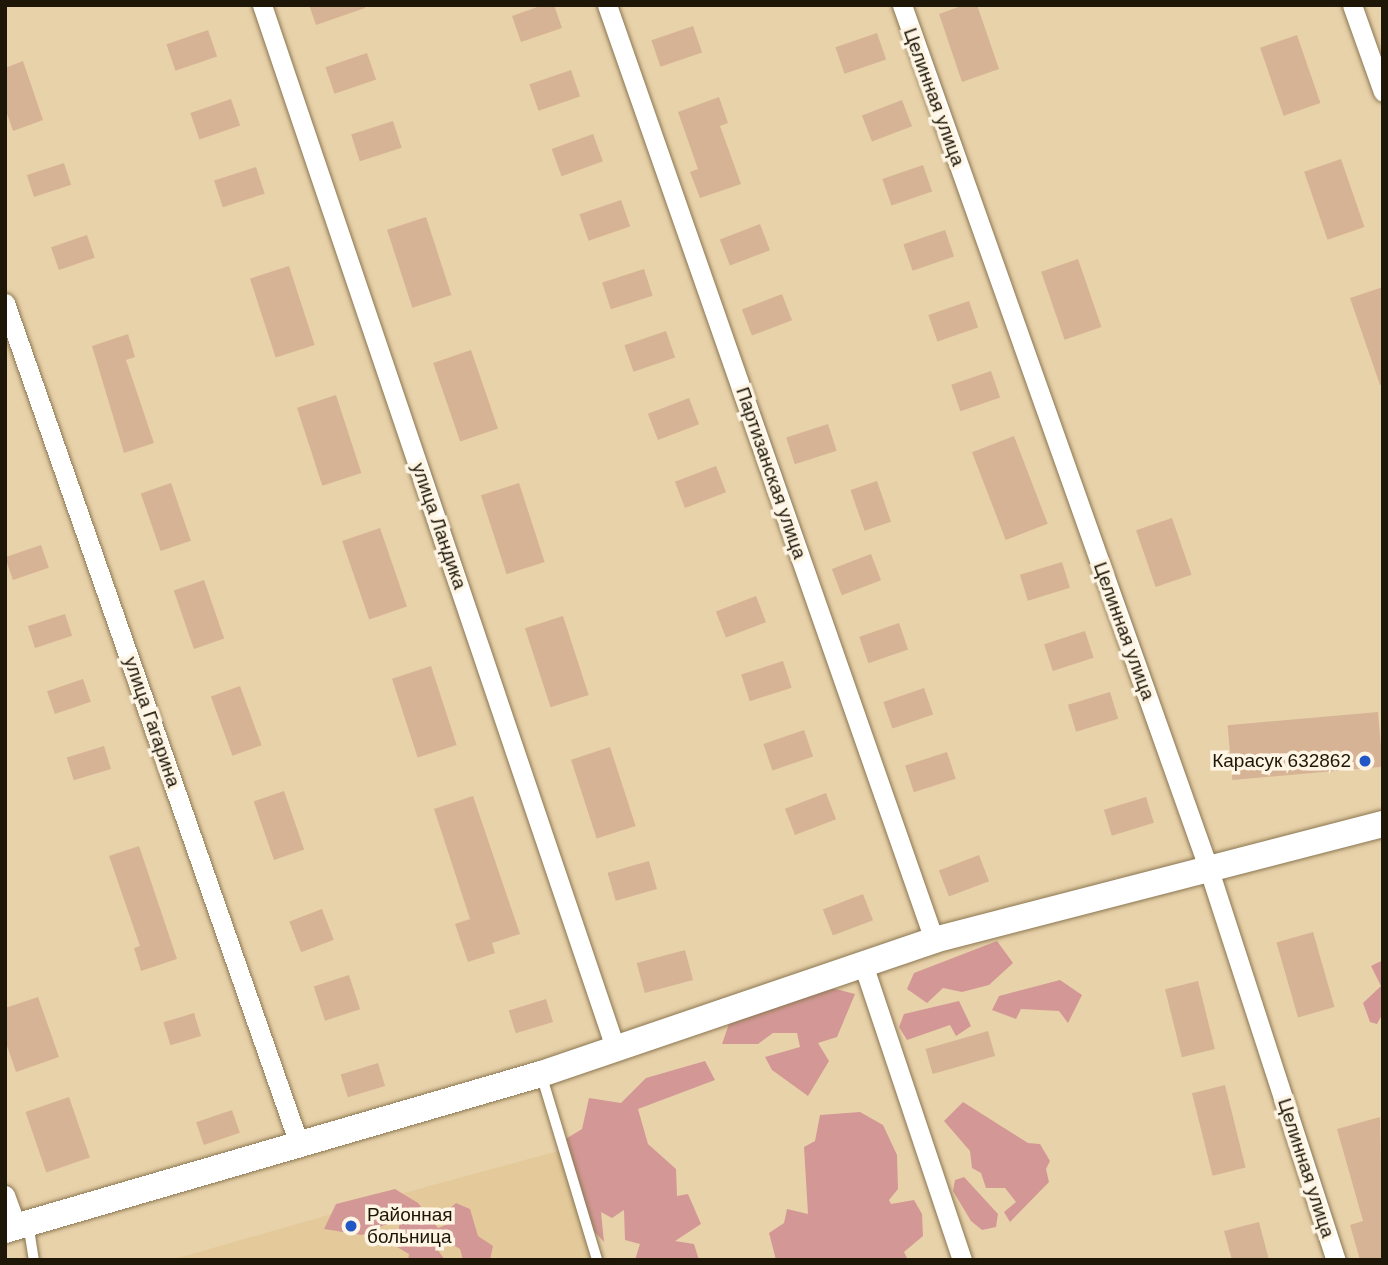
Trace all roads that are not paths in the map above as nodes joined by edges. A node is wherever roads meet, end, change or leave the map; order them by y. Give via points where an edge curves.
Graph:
1 (262, 5) edge
2 (607, 5) edge
3 (902, 5) edge
4 (1352, 5) edge
5 (1383, 92) edge
6 (5, 303) edge
7 (1383, 824) edge
8 (1209, 870) junction
9 (934, 940) junction
10 (863, 964) junction
11 (615, 1047) junction
12 (541, 1074) junction
13 (298, 1141) junction
14 (5, 1195) edge
15 (16, 1226) edge
16 (34, 1260) edge
17 (597, 1260) edge
18 (962, 1260) edge
19 (1336, 1260) edge

1 - 11 street, улица Ландика
2 - 9 street, Партизанская улица
3 - 8 street, Целинная улица
4 - 5 street
6 - 13 street, улица Гагарина
7 - 8 street
8 - 9 street
8 - 19 street, Целинная улица
9 - 10 street
10 - 11 street
10 - 18 street
11 - 12 street
12 - 13 street
12 - 17 lane
13 - 15 street
14 - 15 street
15 - 16 lane

